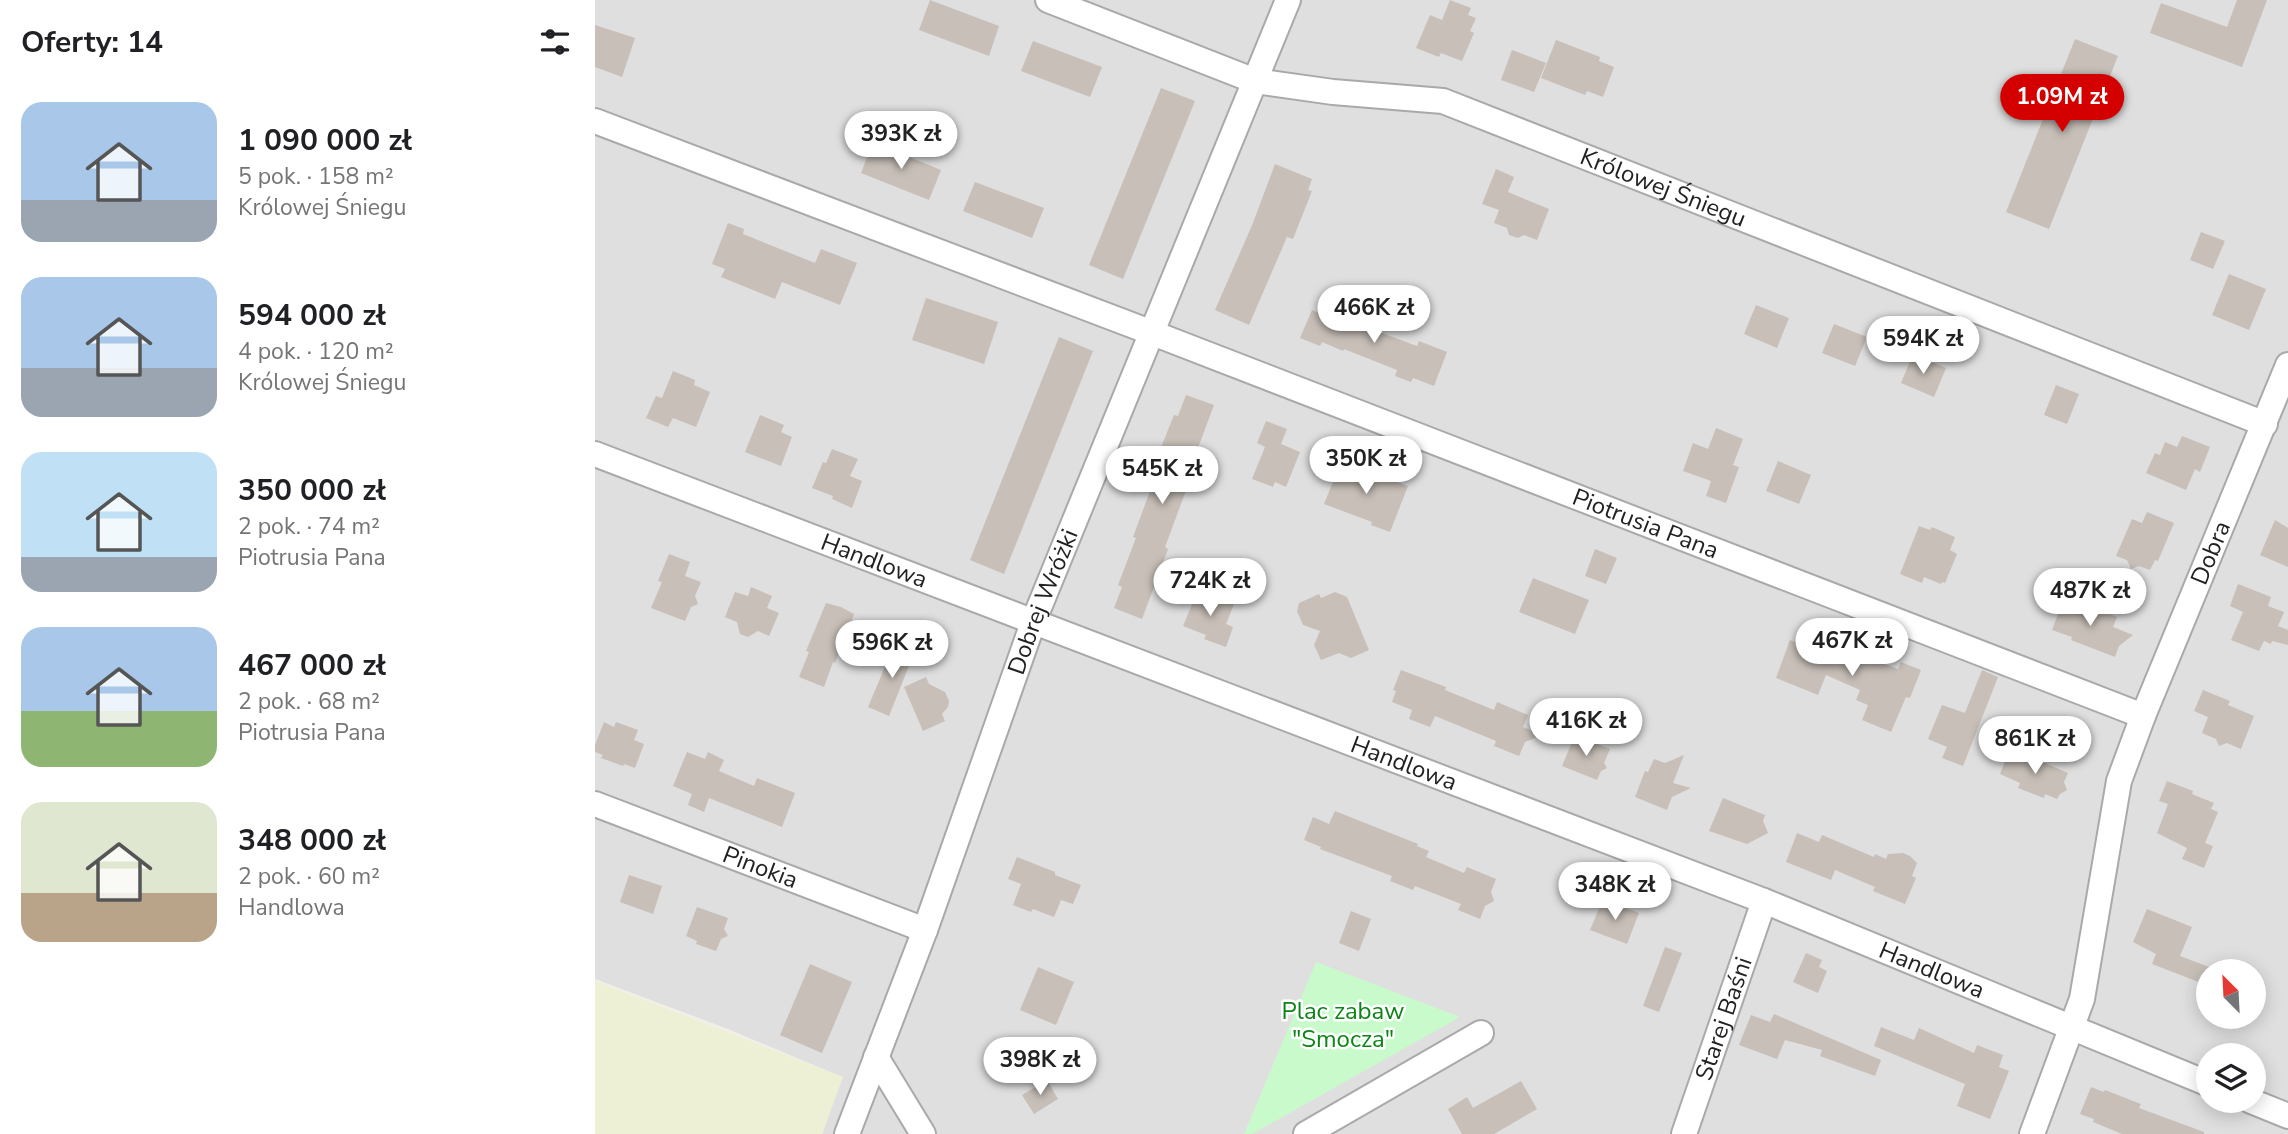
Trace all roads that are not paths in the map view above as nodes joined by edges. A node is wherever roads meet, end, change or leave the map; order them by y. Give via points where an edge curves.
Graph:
1 (1048, 0) edge
2 (1288, 0) edge
3 (1255, 81) junction
4 (595, 121) edge
5 (1150, 332) junction
6 (2288, 365) edge
7 (2265, 424) junction
8 (595, 454) edge
9 (1034, 620) junction
10 (2143, 716) junction
11 (595, 804) edge
12 (1764, 901) junction
13 (925, 930) junction
14 (2071, 1028) junction
15 (1481, 1032) dead end
16 (876, 1057) junction
17 (2196, 1079) edge
18 (2266, 1107) edge
19 (2288, 1116) edge
20 (847, 1134) edge
21 (923, 1134) edge
22 (1306, 1134) edge
23 (1684, 1134) edge
24 (2032, 1134) edge

1 - 3 street, Królowej Śniegu
2 - 3 street, Dobrej Wróżki
3 - 5 street, Dobrej Wróżki
3 - 7 street, Królowej Śniegu via 1443,101
4 - 5 street, Piotrusia Pana
5 - 9 street, Dobrej Wróżki
5 - 10 street, Piotrusia Pana
6 - 7 street, Dobra
7 - 10 street, Dobra
8 - 9 street, Handlowa
9 - 12 street, Handlowa
9 - 13 street, Dobrej Wróżki
10 - 14 street, Dobra via 2119,780 2082,999
11 - 13 street, Pinokia
12 - 14 street, Handlowa
12 - 23 street, Starej Baśni
13 - 16 street, Dobrej Wróżki
14 - 17 street, Handlowa
14 - 24 street, Dobra
15 - 22 street
16 - 20 street, Dobrej Wróżki
16 - 21 street
18 - 19 street

